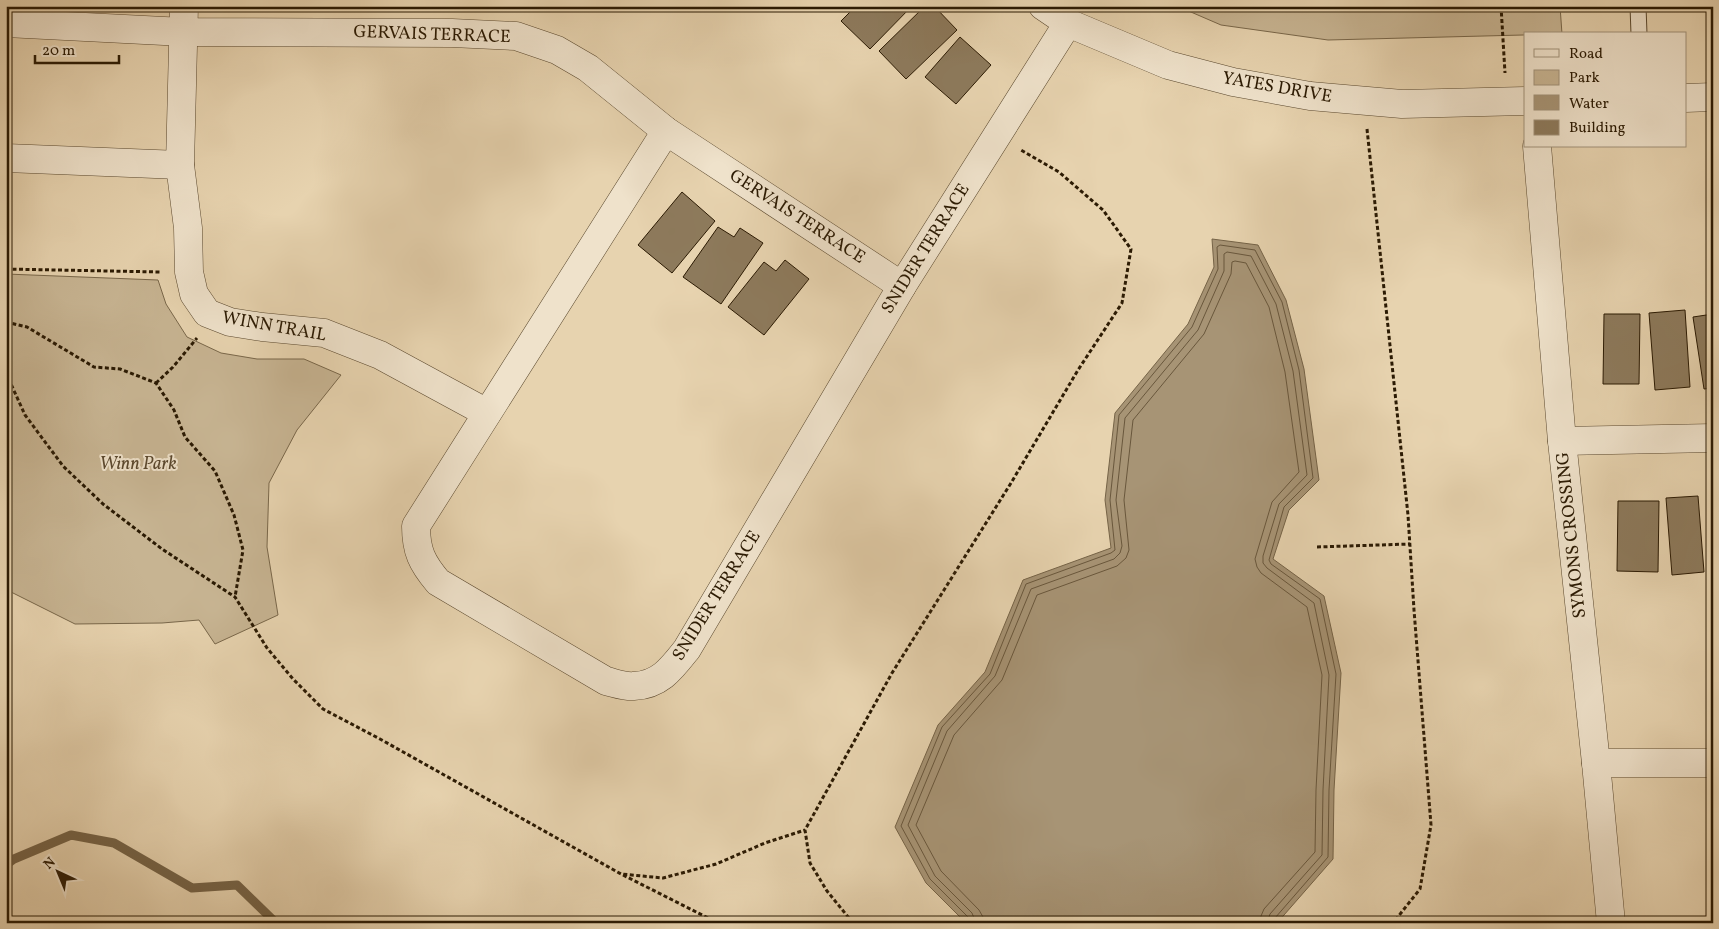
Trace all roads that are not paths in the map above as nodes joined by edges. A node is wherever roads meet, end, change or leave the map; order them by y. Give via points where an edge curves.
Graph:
1 (1044, 6) edge
2 (1638, 6) edge
3 (184, 19) edge
4 (6, 23) edge
5 (1068, 23) junction
6 (1639, 32) edge
7 (1713, 97) edge
8 (1686, 98) edge
9 (1515, 101) edge
10 (666, 131) junction
11 (1537, 148) edge
12 (6, 158) edge
13 (180, 165) junction
14 (902, 286) junction
15 (487, 413) junction
16 (1713, 438) edge
17 (1562, 441) junction
18 (1596, 763) junction
19 (1713, 763) edge
20 (1611, 923) edge

1 - 5 street, YATES DRIVE
2 - 6 lane
3 - 4 street, GERVAIS TERRACE
3 - 10 street, GERVAIS TERRACE via 516,36 557,50 588,68
3 - 13 street, WINN TRAIL
5 - 9 street, YATES DRIVE via 1168,65 1233,82 1310,96 1402,104
5 - 14 street, SNIDER TERRACE
7 - 8 street
10 - 14 street, GERVAIS TERRACE
10 - 15 street, SNIDER TERRACE
11 - 17 street, SYMONS CROSSING
12 - 13 street
13 - 15 street, WINN TRAIL via 188,228 189,272 194,294 207,313 230,322 324,332 380,355
14 - 15 street, SNIDER TERRACE via 687,649 655,682 633,686 606,681 438,582 424,565 416,544 416,526
16 - 17 street
17 - 18 street, SYMONS CROSSING
18 - 19 street
18 - 20 street, SYMONS CROSSING

